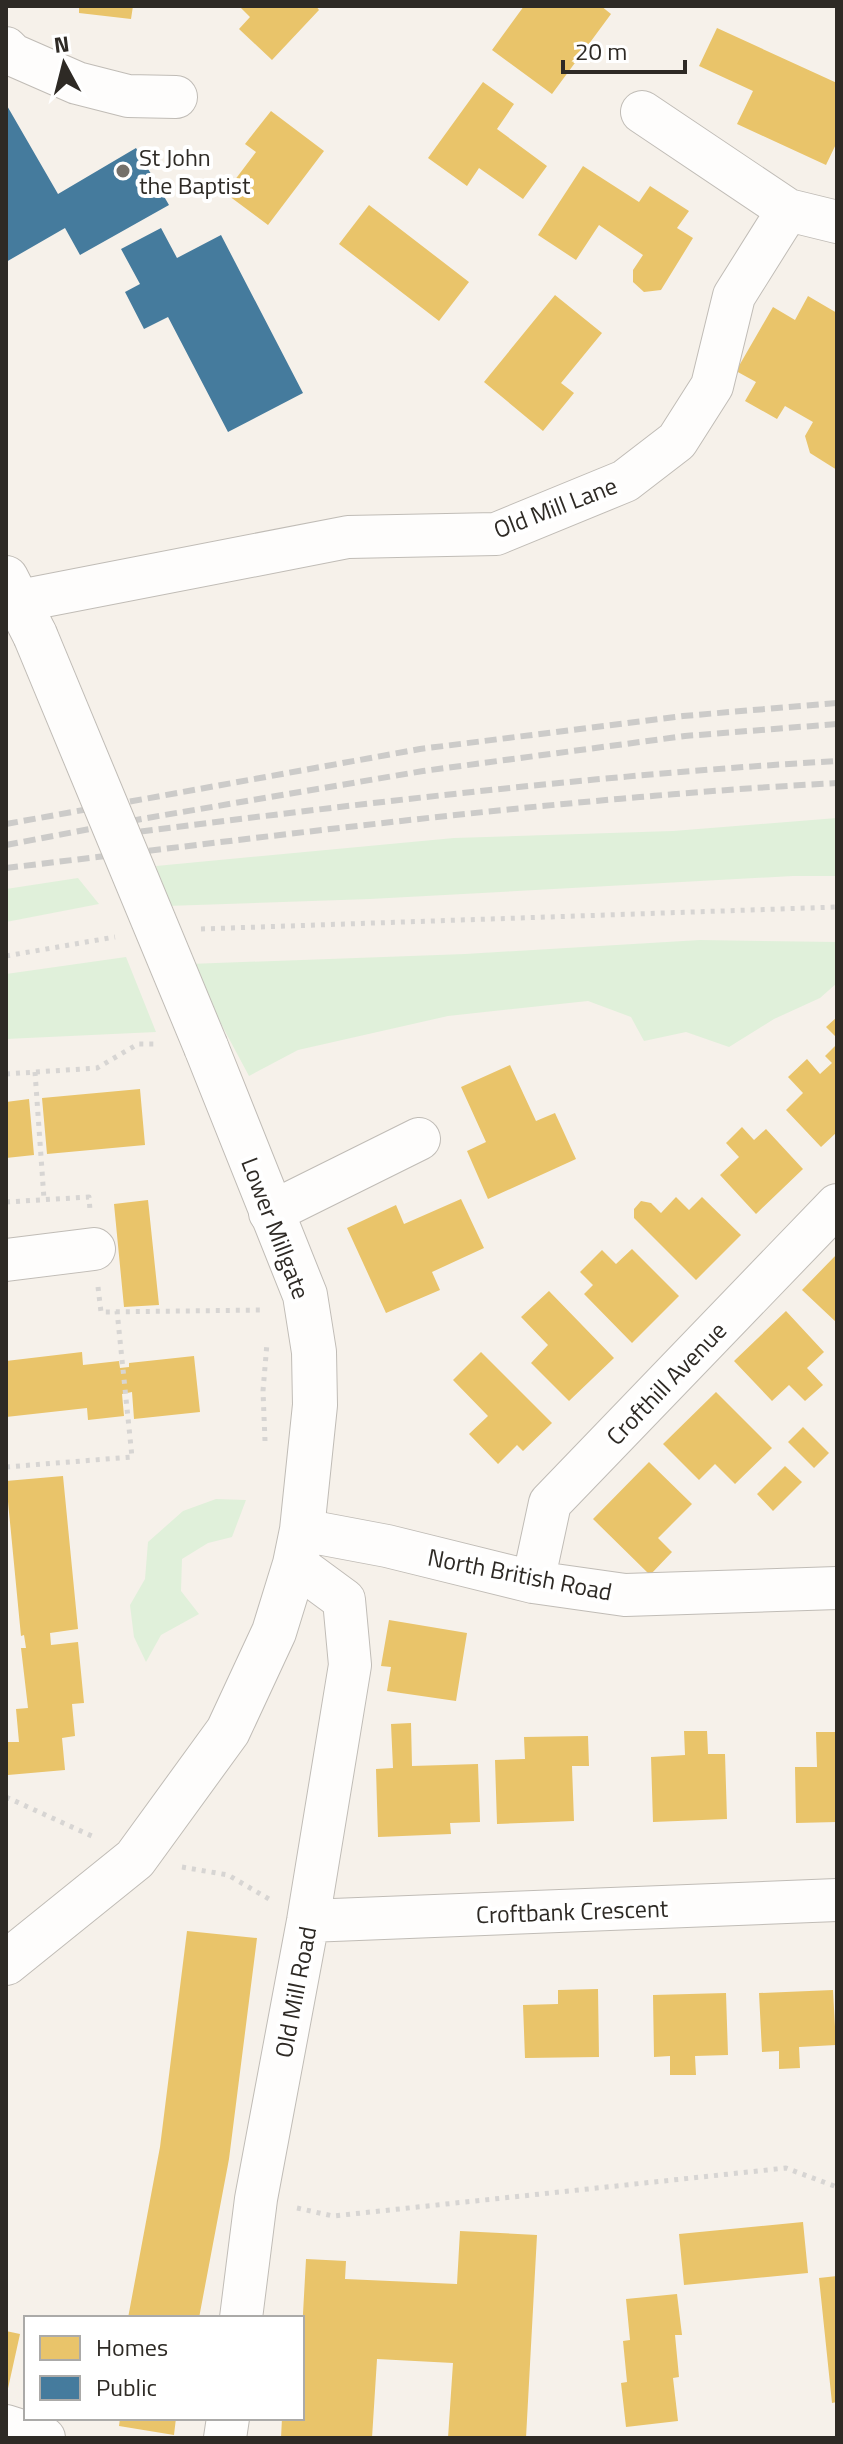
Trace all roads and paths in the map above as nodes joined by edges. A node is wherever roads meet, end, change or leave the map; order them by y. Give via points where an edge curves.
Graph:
1 (6, 48) edge
2 (176, 97) dead end
3 (642, 112) dead end
4 (788, 210) junction
5 (837, 222) edge
6 (20, 605) edge
7 (837, 907) edge
8 (196, 930) dead end
9 (108, 938) dead end
10 (6, 956) edge
11 (206, 1047) junction
12 (35, 1072) junction
13 (6, 1074) edge
14 (419, 1139) dead end
15 (44, 1199) dead end
16 (837, 1205) edge
17 (270, 1213) junction
18 (94, 1249) joint
19 (6, 1260) edge
20 (269, 1309) dead end
21 (117, 1311) junction
22 (6, 1467) edge
23 (299, 1547) junction
24 (533, 1582) junction
25 (837, 1588) edge
26 (6, 1797) edge
27 (135, 1859) junction
28 (837, 1900) edge
29 (308, 1921) junction
30 (6, 1963) edge
31 (837, 2187) edge
32 (256, 2199) junction
33 (241, 2316) edge
34 (6, 2426) edge
35 (44, 2438) edge

1 - 2 street via 77,83 128,96
3 - 4 street
4 - 5 street
4 - 6 street, Old Mill Lane via 734,296 712,386 677,441 625,481 496,534 348,537
6 - 11 street, Lower Millgate, bridge
7 - 8 path
9 - 10 path
11 - 12 path via 138,1044 97,1068
11 - 17 street, Lower Millgate
12 - 13 path
12 - 15 path
14 - 17 street
16 - 24 street, Crofthill Avenue via 550,1503
17 - 23 street, Lower Millgate via 305,1295 314,1352 315,1405
18 - 19 street
18 - 21 path via 101,1312
20 - 21 path
21 - 22 path via 132,1457
23 - 24 street, North British Road via 387,1546
23 - 27 street, Lower Millgate via 274,1632 228,1731
23 - 29 street, Old Mill Road via 344,1600 350,1665
24 - 25 street, North British Road via 625,1595
26 - 27 path
27 - 29 path via 228,1875
27 - 30 street, Lower Millgate
28 - 29 street, Croftbank Crescent
29 - 32 street, Old Mill Road
31 - 32 path via 786,2168 333,2216
32 - 33 street, Old Mill Road
34 - 35 street

